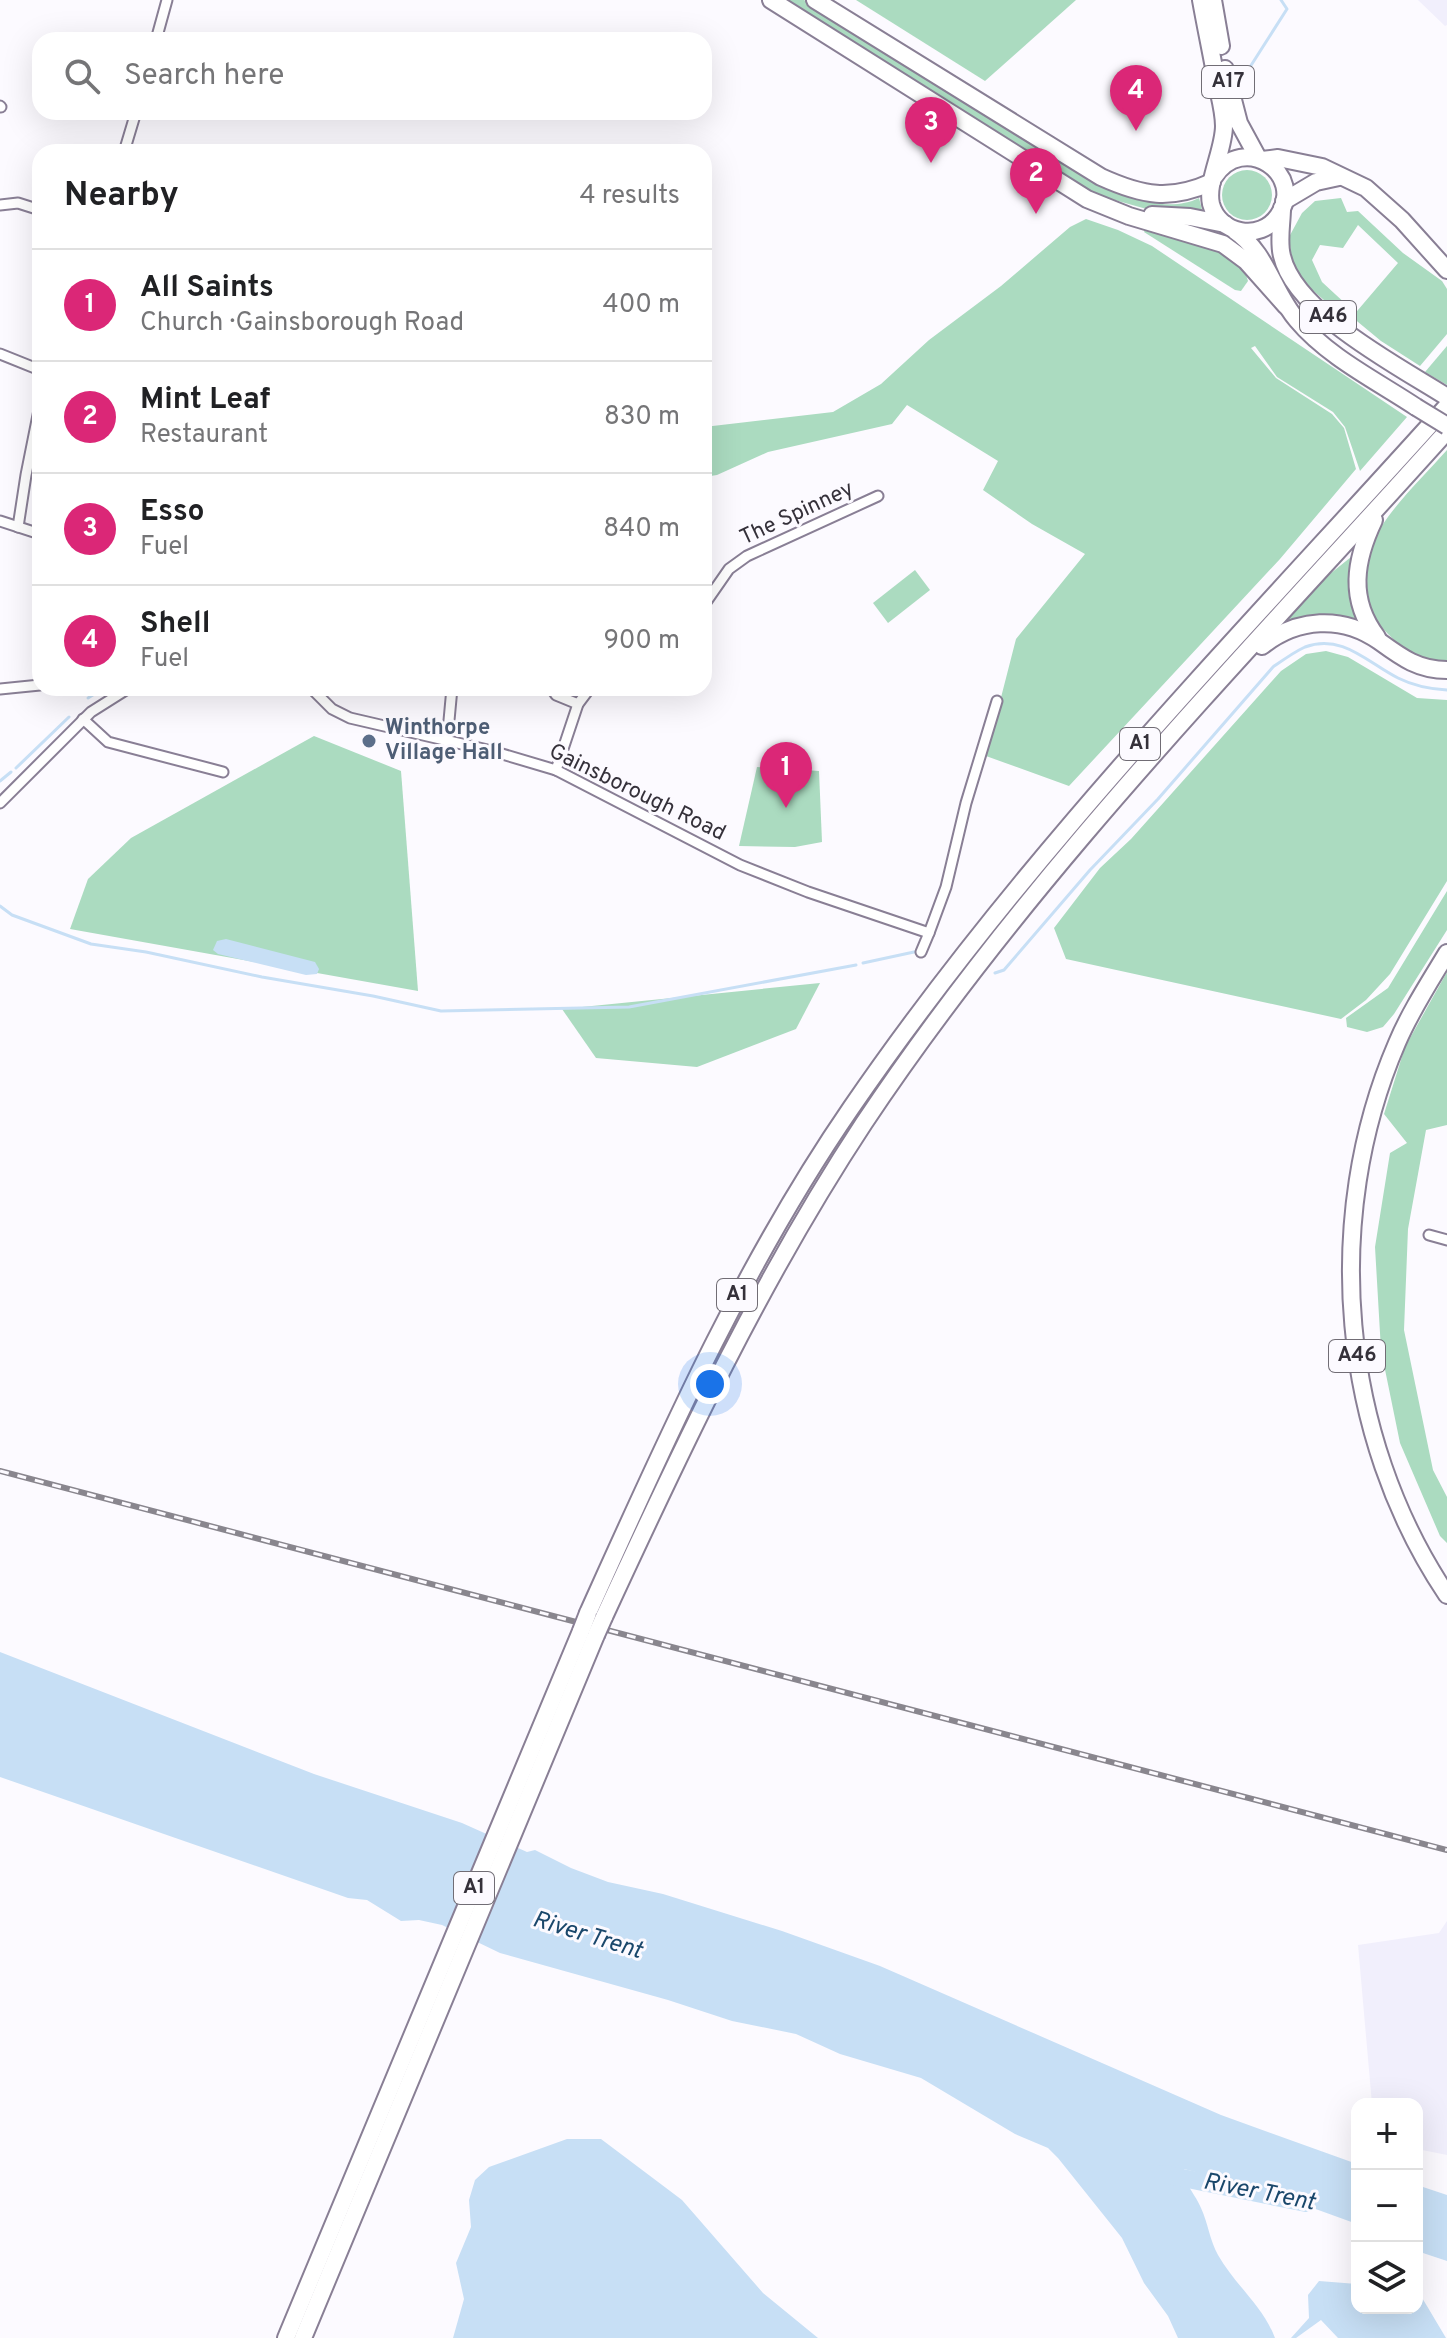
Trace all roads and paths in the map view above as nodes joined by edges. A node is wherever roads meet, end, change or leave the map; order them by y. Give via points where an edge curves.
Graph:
1 (167, 0) edge
2 (771, 0) edge
3 (815, 0) edge
4 (1201, 0) edge
5 (1213, 0) edge
6 (158, 32) edge
7 (134, 120) edge
8 (126, 144) edge
9 (1260, 159) junction
10 (1339, 177) junction
11 (1213, 180) junction
12 (1283, 204) junction
13 (0, 205) edge
14 (32, 207) edge
15 (1108, 208) junction
16 (1227, 226) junction
17 (1446, 266) edge
18 (1286, 306) junction
19 (1, 355) edge
20 (32, 367) edge
21 (1444, 401) edge
22 (1447, 428) edge
23 (32, 445) edge
24 (878, 496) dead end
25 (1381, 504) junction
26 (0, 521) edge
27 (18, 527) junction
28 (32, 531) edge
29 (712, 593) edge
30 (1381, 642) junction
31 (1447, 670) edge
32 (1225, 676) junction
33 (32, 686) edge
34 (0, 689) edge
35 (117, 696) edge
36 (319, 696) edge
37 (451, 696) edge
38 (558, 696) edge
39 (584, 696) edge
40 (997, 701) dead end
41 (578, 704) junction
42 (83, 719) junction
43 (447, 742) junction
44 (556, 770) junction
45 (223, 772) dead end
46 (0, 803) edge
47 (929, 933) junction
48 (921, 952) dead end
49 (1447, 953) edge
50 (1429, 1235) dead end
51 (1447, 1240) edge
52 (1447, 1595) edge
53 (596, 1615) junction
54 (357, 2188) junction
55 (286, 2338) edge
56 (303, 2338) edge

1 - 6 street
2 - 15 highway, A46
3 - 11 highway via 1101,177 1165,195 1190,192
4 - 11 highway, A17 via 1224,120
5 - 9 highway, A17 via 1233,106
7 - 8 street
9 - 10 highway via 1322,167
9 - 11 highway via 1235,159
9 - 12 highway via 1281,178
10 - 12 highway via 1316,182
10 - 17 highway via 1382,200
11 - 16 highway via 1212,207
12 - 16 highway via 1272,223 1260,230
12 - 21 highway, A46 via 1282,256 1298,288 1347,333
13 - 14 street
15 - 16 highway, A46
15 - 18 highway, A46 via 1223,244 1246,261
16 - 18 highway, A46 via 1261,256
18 - 22 highway, A46, bridge via 1321,344
19 - 20 street
21 - 53 highway, A1 via 1063,830 944,979 850,1109 735,1299 659,1454
22 - 25 highway, A1
23 - 27 street
24 - 29 street, The Spinney via 747,556 729,569
25 - 30 highway via 1360,552 1356,576 1362,613
25 - 32 highway, A1
26 - 27 street
27 - 28 street
30 - 31 highway via 1411,663
30 - 32 highway via 1345,625 1302,625 1269,640
32 - 53 highway, A1 via 1065,855 864,1123 753,1308
33 - 34 street
35 - 42 street
36 - 43 street, Gainsborough Road via 350,718
37 - 43 street
38 - 41 street
39 - 41 street
40 - 47 street
41 - 44 street
42 - 45 street via 108,742
42 - 46 street
43 - 44 street, Gainsborough Road
44 - 47 street, Gainsborough Road via 740,865
47 - 48 street
49 - 52 highway, A46 via 1397,1043 1377,1101 1360,1167 1352,1317 1369,1418 1384,1467 1420,1550
50 - 51 street
53 - 54 highway, A1, bridge
54 - 55 highway, A1
54 - 56 highway, A1

